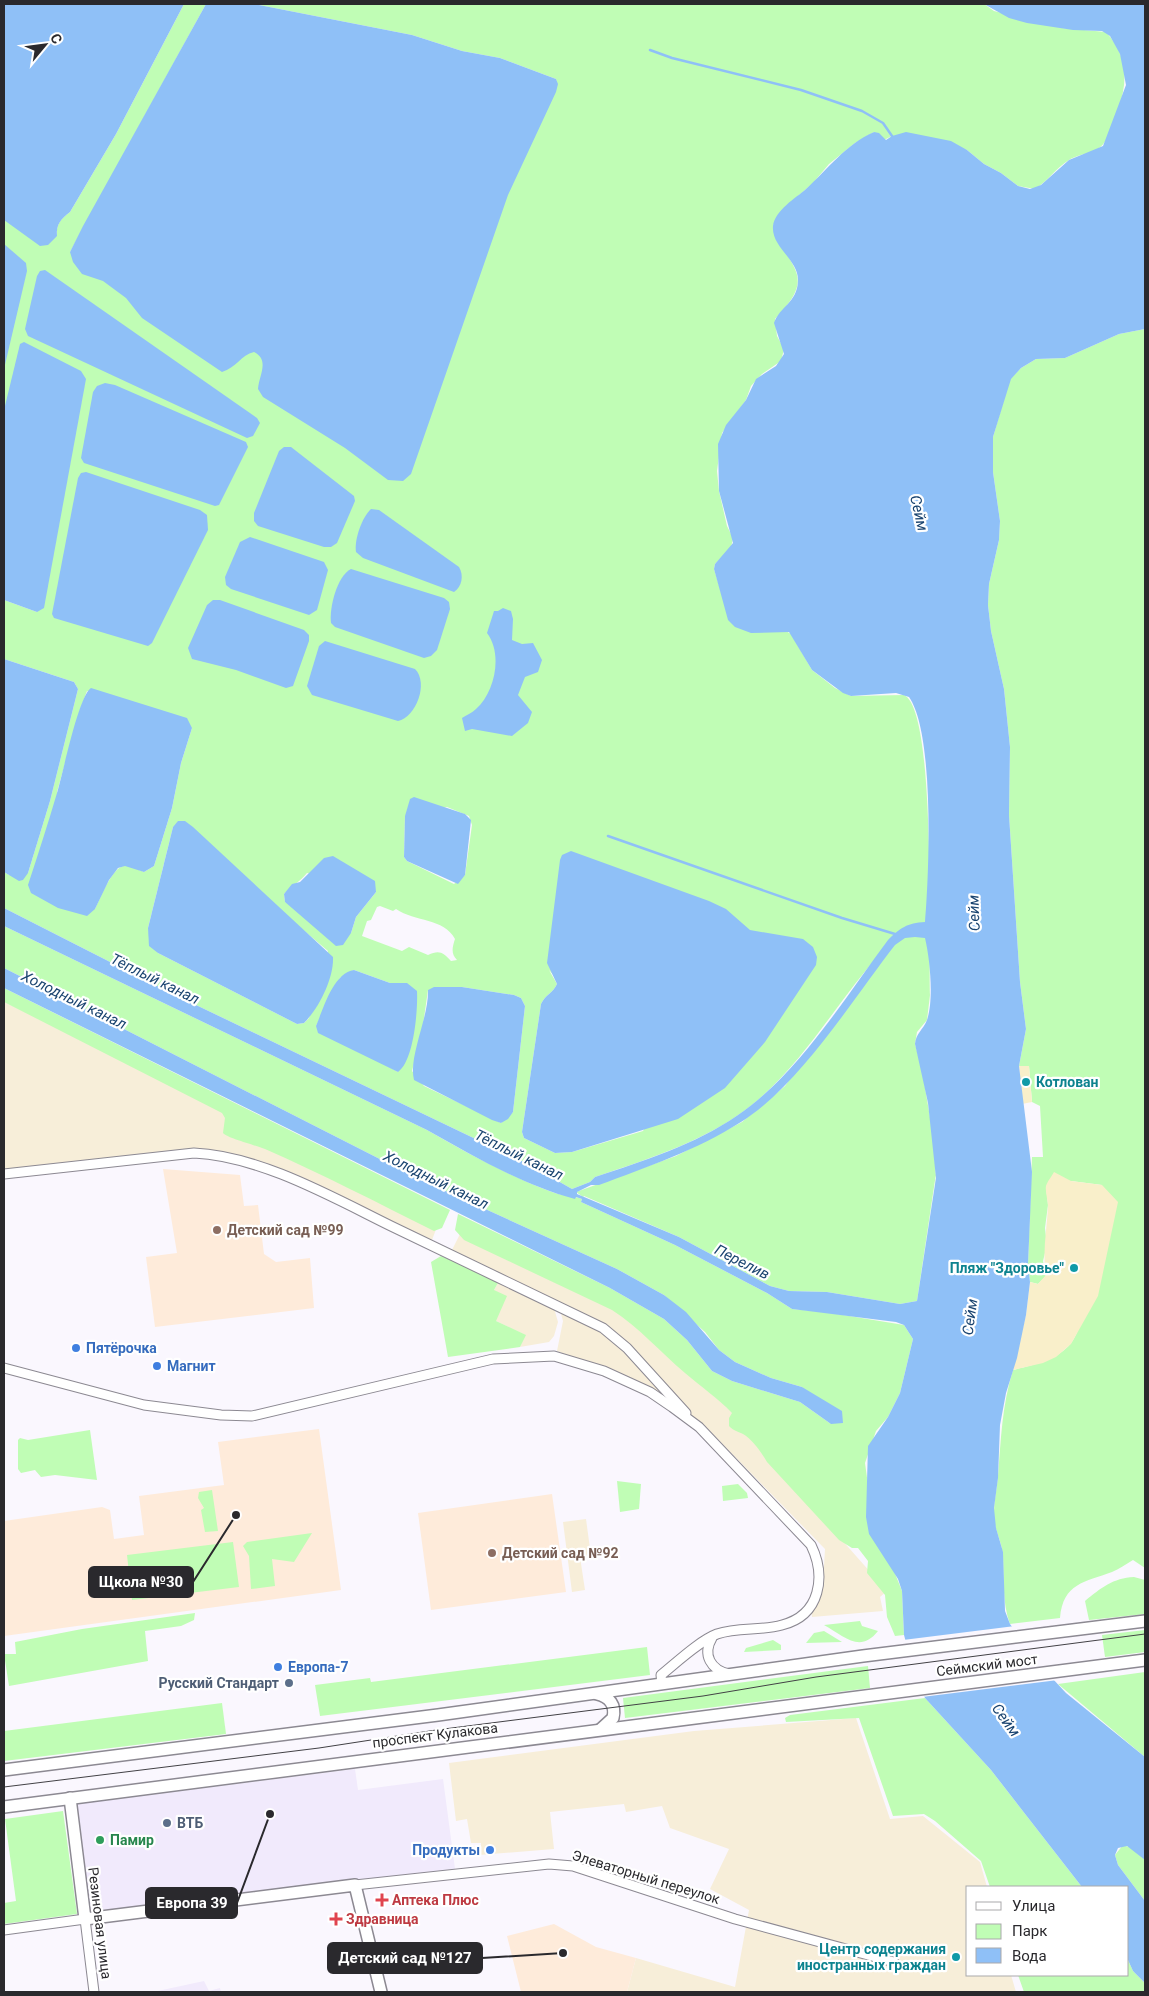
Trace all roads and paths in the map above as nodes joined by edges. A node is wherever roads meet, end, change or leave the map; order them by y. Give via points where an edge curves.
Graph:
1 (4, 1174) edge
2 (4, 1368) edge
3 (699, 1427) junction
4 (1145, 1621) edge
5 (714, 1636) junction
6 (863, 1656) joint
7 (1145, 1660) edge
8 (732, 1675) junction
9 (662, 1680) junction
10 (597, 1694) junction
11 (871, 1695) joint
12 (601, 1729) junction
13 (4, 1770) edge
14 (70, 1798) junction
15 (4, 1807) edge
16 (355, 1885) junction
17 (85, 1919) junction
18 (4, 1930) edge
19 (894, 1962) dead end
20 (94, 1992) edge
21 (382, 1992) edge

1 - 3 street via 194,1153 220,1155 252,1164 355,1208 603,1328 627,1348
2 - 3 street via 144,1405 252,1416 493,1359 554,1356 627,1380 650,1392
3 - 5 street via 811,1545 818,1560 820,1576 818,1593 797,1618 782,1625
4 - 6 main road, Сеймский мост
5 - 8 street via 708,1644 709,1660 717,1670
5 - 9 street
6 - 8 main road, проспект Кулакова
7 - 11 main road, Сеймский мост
8 - 9 main road, проспект Кулакова
9 - 10 main road, проспект Кулакова
10 - 12 main road via 608,1698 614,1708 613,1718
10 - 13 main road, проспект Кулакова
11 - 12 main road, проспект Кулакова
12 - 14 main road, проспект Кулакова
14 - 15 main road, проспект Кулакова
14 - 17 main road, Резиновая улица
16 - 17 main road
16 - 19 street, Элеваторный переулок via 549,1864 573,1866 735,1919
16 - 21 main road
17 - 18 street
17 - 20 street, Резиновая улица

